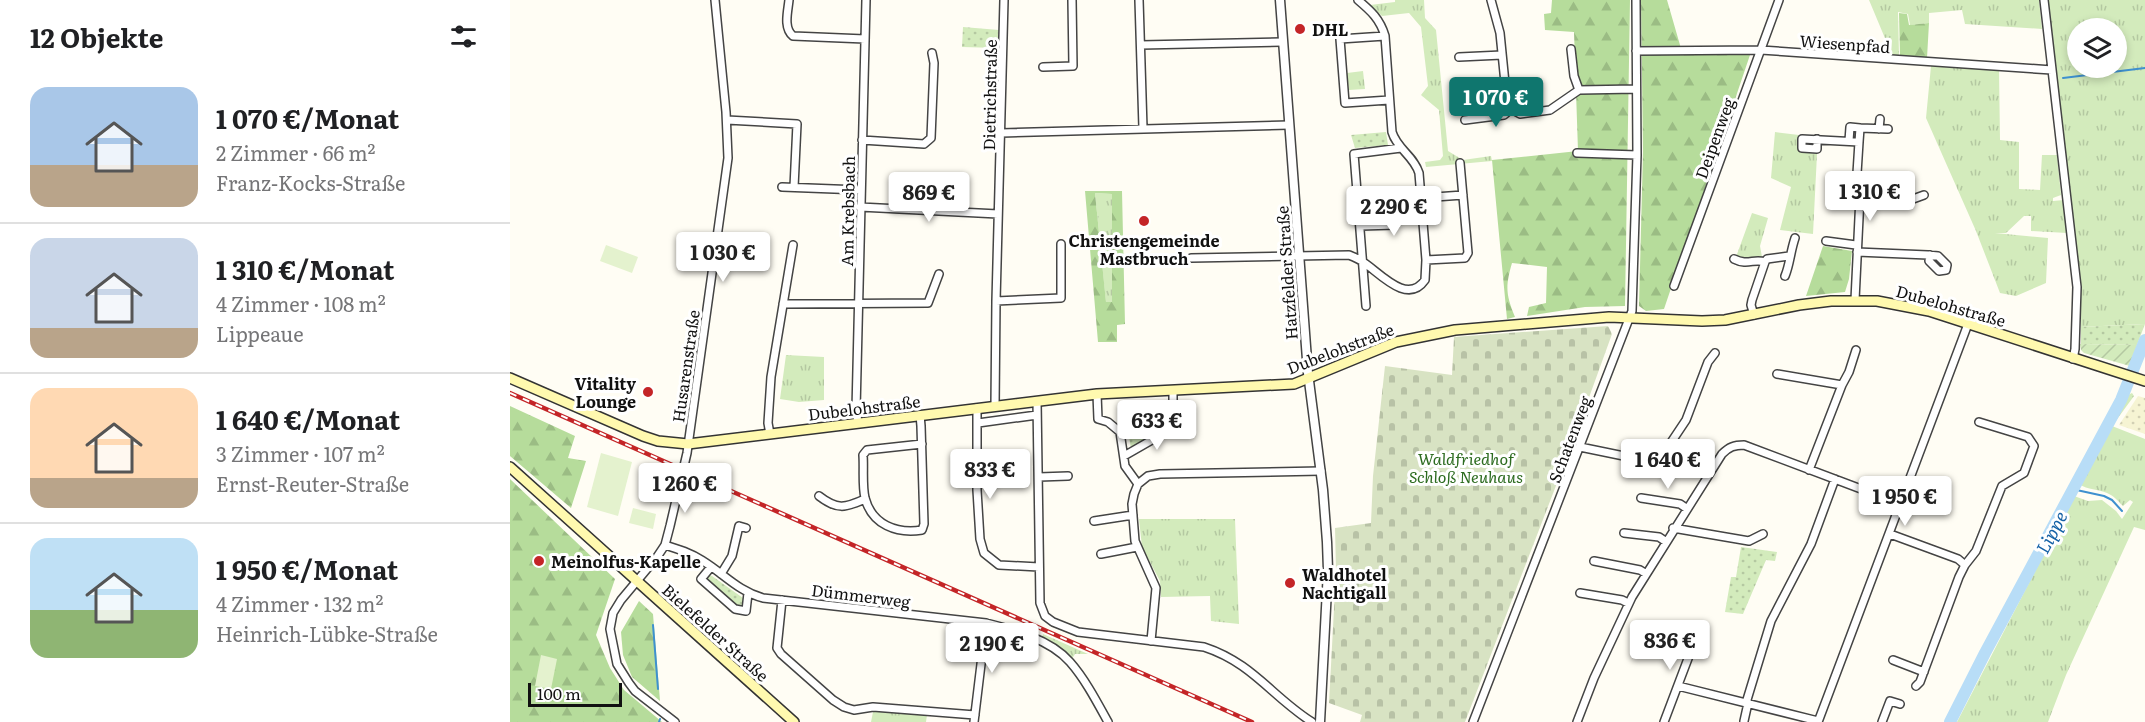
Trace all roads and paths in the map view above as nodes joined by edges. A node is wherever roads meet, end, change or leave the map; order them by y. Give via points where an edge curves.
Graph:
1 (715, 0) edge
2 (789, 0) edge
3 (866, 0) edge
4 (1004, 0) edge
5 (1071, 0) edge
6 (1139, 0) edge
7 (1280, 0) edge
8 (1358, 0) edge
9 (1491, 0) edge
10 (1636, 0) edge
11 (1779, 0) edge
12 (2044, 0) edge
13 (1385, 36) junction
14 (865, 39) junction
15 (1282, 42) junction
16 (1141, 45) junction
17 (1571, 50) dead end
18 (1761, 50) junction
19 (1636, 51) junction
20 (932, 53) dead end
21 (1502, 55) junction
22 (1459, 57) dead end
23 (1044, 67) dead end
24 (2052, 70) junction
25 (1636, 89) junction
26 (1579, 90) junction
27 (1389, 100) junction
28 (1511, 109) junction
29 (1880, 119) dead end
30 (727, 120) junction
31 (1465, 120) dead end
32 (1289, 125) junction
33 (1143, 128) junction
34 (1860, 128) junction
35 (1879, 129) junction
36 (1888, 129) dead end
37 (1002, 133) junction
38 (862, 140) junction
39 (1817, 140) dead end
40 (1849, 141) junction
41 (1859, 142) junction
42 (1401, 148) junction
43 (1577, 153) dead end
44 (1637, 155) junction
45 (1460, 163) dead end
46 (782, 187) dead end
47 (794, 187) junction
48 (860, 190) junction
49 (1463, 195) junction
50 (1924, 195) dead end
51 (1860, 197) junction
52 (1421, 198) junction
53 (861, 207) junction
54 (998, 214) junction
55 (1423, 216) junction
56 (1361, 226) junction
57 (1795, 238) dead end
58 (1826, 241) dead end
59 (1061, 244) dead end
60 (793, 245) dead end
61 (1857, 248) junction
62 (1930, 255) dead end
63 (1789, 256) junction
64 (1300, 257) junction
65 (1191, 258) dead end
66 (1734, 259) dead end
67 (1426, 260) junction
68 (1363, 262) junction
69 (1765, 262) junction
70 (939, 274) dead end
71 (1785, 276) dead end
72 (1674, 286) dead end
73 (1855, 300) junction
74 (996, 301) junction
75 (858, 303) junction
76 (783, 304) junction
77 (1366, 306) dead end
78 (1754, 315) junction
79 (1629, 317) junction
80 (1968, 324) junction
81 (1856, 350) dead end
82 (1715, 353) dead end
83 (2073, 358) junction
84 (1777, 374) dead end
85 (1308, 377) junction
86 (510, 378) edge
87 (2143, 380) edge
88 (1842, 385) junction
89 (1173, 390) junction
90 (1097, 394) junction
91 (1036, 401) junction
92 (995, 406) junction
93 (1173, 406) junction
94 (977, 408) junction
95 (920, 415) junction
96 (1037, 415) junction
97 (1979, 422) dead end
98 (858, 423) junction
99 (978, 423) junction
100 (1178, 425) junction
101 (1120, 432) junction
102 (1181, 433) dead end
103 (770, 434) junction
104 (688, 444) junction
105 (922, 444) junction
106 (1580, 447) junction
107 (1124, 456) junction
108 (510, 467) edge
109 (1809, 470) junction
110 (1321, 471) junction
111 (1068, 476) dead end
112 (1039, 477) junction
113 (1835, 479) junction
114 (1138, 484) junction
115 (819, 496) dead end
116 (865, 498) junction
117 (1641, 498) dead end
118 (1901, 504) junction
119 (1686, 508) junction
120 (1133, 516) junction
121 (1094, 521) dead end
122 (746, 528) dead end
123 (1673, 528) junction
124 (1624, 533) dead end
125 (1763, 534) dead end
126 (1890, 534) junction
127 (1665, 541) junction
128 (665, 545) junction
129 (1137, 547) junction
130 (1101, 554) dead end
131 (1594, 561) dead end
132 (1965, 565) junction
133 (711, 567) junction
134 (1039, 567) junction
135 (1645, 573) junction
136 (721, 574) junction
137 (637, 582) junction
138 (748, 593) junction
139 (1580, 593) dead end
140 (782, 600) junction
141 (1628, 603) junction
142 (986, 623) junction
143 (1697, 627) dead end
144 (1151, 641) junction
145 (1893, 660) dead end
146 (1924, 672) junction
147 (1678, 686) junction
148 (1916, 686) dead end
149 (1747, 703) junction
150 (1900, 704) dead end
151 (974, 718) edge
152 (1743, 721) edge
153 (675, 722) edge
154 (794, 722) edge
155 (1108, 722) edge
156 (1312, 722) edge
157 (1320, 722) edge
158 (1473, 722) edge
159 (1577, 722) edge
160 (1664, 722) edge
161 (1818, 722) edge
162 (1882, 722) edge

1 - 30 street, Husarenstraße
2 - 14 street via 787,25 793,36
3 - 14 street, Am Krebsbach
4 - 37 street, Dietrichstraße
5 - 23 street via 1076,66
6 - 16 street
7 - 15 street, Hatzfelder Straße
8 - 13 street via 1378,19
9 - 21 street
10 - 19 street, Schatenweg
11 - 18 street, Deipenweg
12 - 24 street
13 - 27 street
13 - 27 street via 1340,39 1345,104
14 - 38 street, Am Krebsbach
15 - 16 street
15 - 32 street, Hatzfelder Straße
16 - 33 street
17 - 26 street
18 - 19 street, Wiesenpfad
18 - 24 street, Wiesenpfad
18 - 72 street, Deipenweg
19 - 25 street, Schatenweg
20 - 38 street via 931,138 924,144
21 - 22 street
21 - 28 street via 1507,104
24 - 83 street via 2077,287
25 - 26 street
25 - 44 street, Schatenweg
26 - 28 street via 1550,110 1520,114
27 - 42 street via 1392,132
28 - 31 street via 1504,115
29 - 35 street
30 - 47 street via 797,123
30 - 104 street, Husarenstraße via 728,158
32 - 33 street
32 - 64 street, Hatzfelder Straße
33 - 37 street
34 - 35 street
34 - 40 street via 1850,127
34 - 41 street
35 - 36 street
37 - 54 street, Dietrichstraße
38 - 48 street, Am Krebsbach
39 - 40 street
40 - 41 street
41 - 51 street via 1856,189
42 - 52 street via 1416,164
42 - 56 street via 1354,154
43 - 44 street
44 - 79 street, Schatenweg
45 - 49 street
46 - 47 street
47 - 48 street
48 - 53 street, Am Krebsbach
49 - 52 street
49 - 67 street via 1468,253 1465,258
50 - 51 street via 1913,199
51 - 61 street
52 - 55 street
53 - 54 street
53 - 75 street, Am Krebsbach
54 - 74 street, Dietrichstraße
55 - 56 street via 1398,219 1395,225
55 - 67 street
56 - 68 street
57 - 63 street
58 - 61 street
59 - 74 street via 1061,298
60 - 76 street
61 - 62 street
61 - 73 street
63 - 69 street
63 - 71 street
64 - 65 street
64 - 68 street via 1350,255
64 - 85 street, Hatzfelder Straße
66 - 69 street via 1744,263
67 - 68 street via 1425,280 1409,289 1387,282
68 - 77 street
69 - 78 street via 1752,300
70 - 75 street via 928,303
73 - 78 main road, Dubelohstraße via 1816,302
73 - 80 main road, Dubelohstraße via 1890,302
74 - 92 street, Dietrichstraße
75 - 76 street
75 - 98 street, Am Krebsbach
76 - 103 street via 770,390
78 - 79 main road, Dubelohstraße via 1702,321
79 - 85 main road, Dubelohstraße via 1436,333 1396,342
79 - 106 street, Schatenweg
80 - 83 main road, Dubelohstraße
80 - 118 street
81 - 88 street
82 - 106 street via 1686,420 1657,460
83 - 87 main road, Dubelohstraße
84 - 88 street
85 - 89 main road, Dubelohstraße via 1288,385
85 - 110 street, Hatzfelder Straße
86 - 104 main road, Dubelohstraße via 643,436
88 - 109 street
89 - 90 main road, Dubelohstraße
89 - 93 street
90 - 91 main road, Dubelohstraße
90 - 101 street via 1098,420 1108,422
91 - 92 main road, Dubelohstraße
91 - 96 street
92 - 94 main road, Dubelohstraße
93 - 100 street
93 - 101 street
94 - 95 main road, Dubelohstraße
94 - 99 street
95 - 98 main road, Dubelohstraße
95 - 105 street
96 - 99 street
96 - 112 street
97 - 132 street via 2028,437 2034,446 2024,473 2002,486 1976,551
98 - 103 main road, Dubelohstraße
99 - 134 street via 977,490 984,553 999,565
100 - 102 street
100 - 107 street
101 - 107 street
103 - 104 main road, Dubelohstraße
104 - 128 street, Husarenstraße
105 - 116 street via 867,450 863,455
105 - 116 street via 922,530 896,531 885,526 872,513
106 - 158 street, Schatenweg
107 - 114 street via 1125,466
108 - 137 main road, Bielefelder Straße
109 - 113 street
109 - 119 street via 1735,445 1722,454
110 - 114 street via 1160,474 1148,476
110 - 157 street, Hatzfelder Straße via 1328,570
111 - 112 street
112 - 134 street
113 - 118 street
113 - 149 street via 1811,544 1771,621
114 - 120 street
115 - 116 street via 839,506
117 - 119 street
118 - 126 street
119 - 123 street
120 - 121 street
120 - 129 street
122 - 136 street via 739,526 732,556
123 - 125 street via 1749,541
123 - 127 street
124 - 127 street
126 - 132 street
126 - 161 street
127 - 135 street
128 - 133 street, Dümmerweg via 691,554
128 - 137 street, Husarenstraße
129 - 130 street
129 - 144 street via 1156,588
131 - 135 street
132 - 146 street
133 - 136 street, Dümmerweg
133 - 138 street via 701,579 735,609 746,611
134 - 144 street via 1040,603 1045,616 1053,622 1078,632
135 - 141 street
136 - 138 street, Dümmerweg
137 - 153 street, Husarenstraße via 613,613 613,651 635,691
137 - 154 main road, Bielefelder Straße
138 - 140 street, Dümmerweg
139 - 141 street
140 - 142 street, Dümmerweg
140 - 151 street via 777,648 838,704 854,710 873,707
141 - 159 street
142 - 151 street
142 - 155 street, Dümmerweg via 1020,632 1070,661
143 - 147 street
144 - 156 street via 1204,647 1232,659
145 - 146 street
146 - 148 street
147 - 149 street
147 - 160 street
149 - 152 street
149 - 161 street
150 - 162 street via 1890,701

